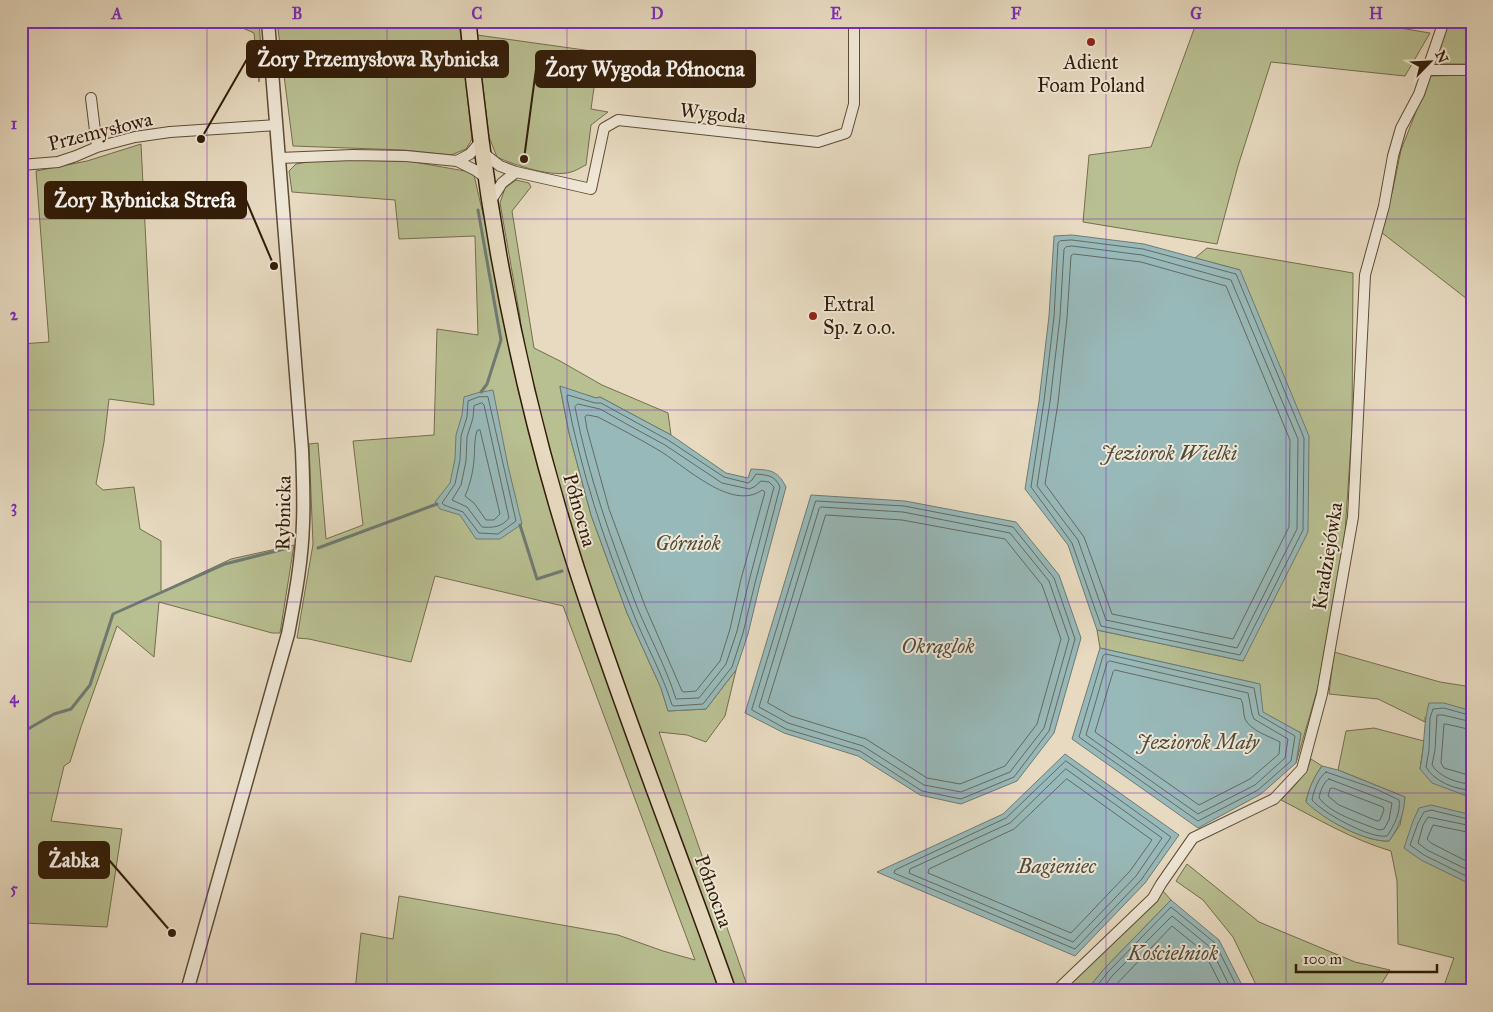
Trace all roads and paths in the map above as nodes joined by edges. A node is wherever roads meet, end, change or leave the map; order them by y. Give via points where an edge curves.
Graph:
1 (268, 21) edge
2 (468, 21) edge
3 (854, 21) edge
4 (1444, 21) edge
5 (1427, 70) junction
6 (1472, 70) edge
7 (91, 98) dead end
8 (276, 125) junction
9 (482, 146) junction
10 (97, 147) junction
11 (279, 158) junction
12 (457, 161) junction
13 (21, 165) edge
14 (516, 172) junction
15 (486, 178) junction
16 (490, 202) junction
17 (187, 991) edge
18 (728, 991) edge
19 (1056, 991) edge

1 - 8 street, Rybnicka
2 - 9 main road, Północna
3 - 14 street, Wygoda via 854,104 846,133 818,142 618,120 604,128 591,189
4 - 5 street, Kradziejówka
5 - 6 street
5 - 19 street, Kradziejówka via 1419,94 1401,128 1365,275 1353,517 1322,694 1302,769 1274,799 1193,838 1153,898
7 - 10 street
8 - 10 street, Przemysłowa via 170,132
8 - 11 street, Rybnicka
9 - 12 street
9 - 14 street, Wygoda via 500,166
9 - 15 main road, Północna
10 - 13 street, Przemysłowa via 58,162
11 - 12 street via 362,155
11 - 17 street, Rybnicka via 304,494 301,554 288,634
12 - 15 street
14 - 16 street via 502,183
15 - 16 main road, Północna
16 - 18 main road, Północna via 526,387 576,566

